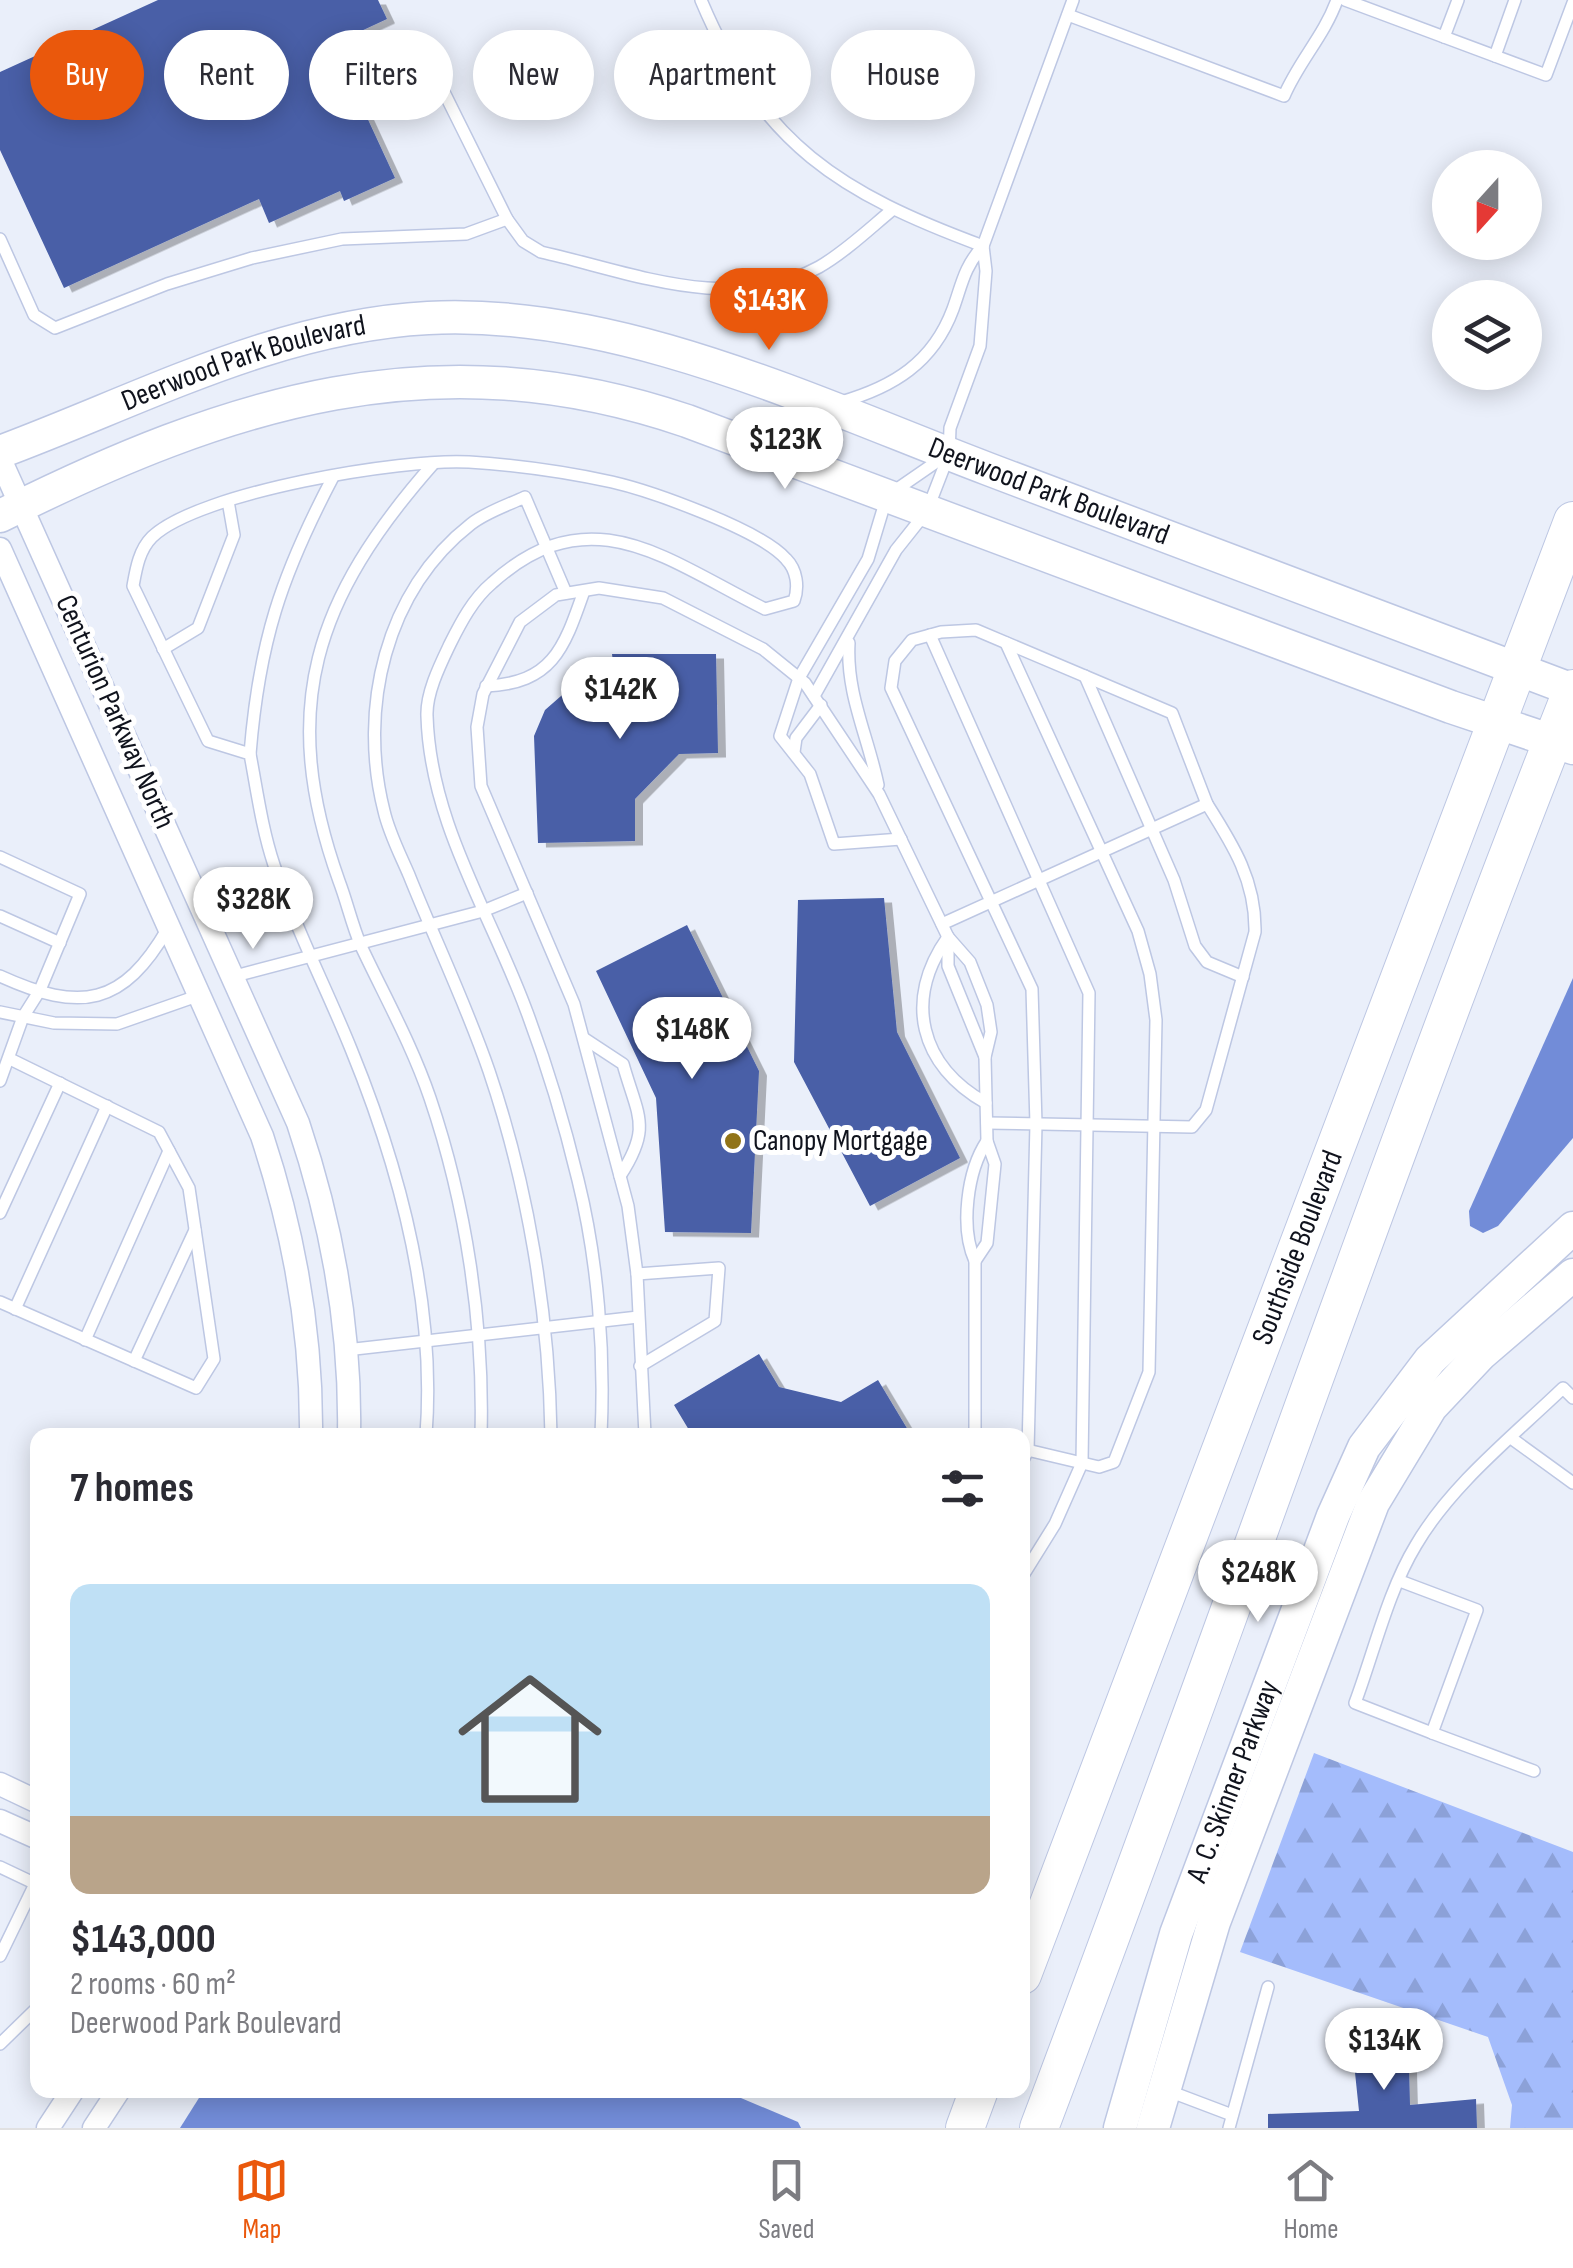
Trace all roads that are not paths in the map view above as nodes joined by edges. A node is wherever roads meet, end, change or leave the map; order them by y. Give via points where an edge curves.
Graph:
1 (701, 0) edge
2 (1073, 0) edge
3 (1341, 0) edge
4 (1395, 0) edge
5 (1458, 0) edge
6 (1515, 0) edge
7 (1573, 3) edge
8 (1068, 15) junction
9 (1389, 17) junction
10 (1444, 37) junction
11 (1495, 56) junction
12 (453, 110) edge
13 (892, 210) junction
14 (508, 219) junction
15 (0, 239) edge
16 (983, 246) junction
17 (828, 406) junction
18 (948, 454) junction
19 (0, 456) edge
20 (433, 464) junction
21 (332, 477) junction
22 (887, 496) junction
23 (228, 501) junction
24 (11, 510) edge
25 (927, 512) junction
26 (1573, 521) edge
27 (546, 545) junction
28 (0, 549) edge
29 (584, 591) junction
30 (566, 594) junction
31 (930, 634) junction
32 (849, 640) junction
33 (1006, 643) junction
34 (164, 649) junction
35 (1517, 668) junction
36 (1086, 676) junction
37 (799, 678) junction
38 (486, 686) junction
39 (1573, 690) edge
40 (817, 700) junction
41 (1496, 723) junction
42 (1563, 745) edge
43 (794, 752) junction
44 (250, 754) junction
45 (880, 794) junction
46 (1207, 804) junction
47 (1152, 828) junction
48 (901, 840) junction
49 (1099, 853) junction
50 (0, 857) edge
51 (1040, 879) junction
52 (527, 893) junction
53 (990, 902) junction
54 (483, 911) junction
55 (0, 916) edge
56 (170, 924) junction
57 (428, 924) junction
58 (942, 924) junction
59 (948, 938) junction
60 (360, 942) junction
61 (60, 944) junction
62 (310, 956) junction
63 (0, 976) edge
64 (235, 976) junction
65 (1243, 976) junction
66 (40, 990) junction
67 (202, 994) junction
68 (0, 1012) edge
69 (24, 1017) junction
70 (584, 1038) junction
71 (985, 1057) junction
72 (10, 1059) junction
73 (0, 1081) edge
74 (60, 1083) junction
75 (986, 1103) junction
76 (107, 1106) junction
77 (987, 1123) junction
78 (1036, 1124) junction
79 (1088, 1125) junction
80 (1154, 1126) junction
81 (987, 1140) junction
82 (169, 1151) junction
83 (620, 1176) junction
84 (0, 1213) edge
85 (1573, 1228) edge
86 (195, 1230) junction
87 (975, 1261) junction
88 (637, 1274) junction
89 (1571, 1279) edge
90 (0, 1302) edge
91 (15, 1309) junction
92 (638, 1317) junction
93 (598, 1325) junction
94 (543, 1328) junction
95 (476, 1336) junction
96 (85, 1340) junction
97 (424, 1341) junction
98 (346, 1350) junction
99 (308, 1354) junction
100 (134, 1361) junction
101 (640, 1366) junction
102 (1573, 1398) edge
103 (311, 1428) edge
104 (349, 1428) edge
105 (427, 1428) edge
106 (481, 1428) edge
107 (550, 1428) edge
108 (602, 1428) edge
109 (644, 1428) edge
110 (974, 1428) edge
111 (1025, 1428) edge
112 (1512, 1438) junction
113 (1030, 1455) edge
114 (1082, 1463) junction
115 (1573, 1483) edge
116 (1030, 1564) edge
117 (1400, 1581) junction
118 (1432, 1733) junction
119 (1534, 1771) dead end
120 (0, 1784) edge
121 (30, 1798) edge
122 (0, 1821) edge
123 (30, 1834) edge
124 (0, 1867) edge
125 (30, 1881) edge
126 (30, 1896) edge
127 (1030, 1954) edge
128 (0, 1956) edge
129 (1268, 1987) dead end
130 (30, 2014) edge
131 (0, 2044) edge
132 (1149, 2083) junction
133 (68, 2098) edge
134 (114, 2098) edge
135 (976, 2098) edge
136 (1230, 2121) edge
137 (48, 2128) edge
138 (94, 2128) edge
139 (965, 2128) edge
140 (1039, 2128) edge
141 (1120, 2128) edge
142 (1153, 2128) edge

1 - 13 lane via 725,57 776,128 818,166
2 - 8 lane
3 - 8 lane via 1284,96
3 - 9 lane
4 - 9 lane
5 - 10 lane
6 - 11 lane
7 - 11 lane via 1546,75
8 - 16 lane
9 - 10 lane
10 - 11 lane
12 - 14 lane
13 - 14 lane via 822,266 755,290 716,291 540,252 523,242
13 - 16 lane
14 - 15 lane via 466,234 342,239 252,258 54,328 34,315
16 - 17 lane via 965,266 933,349 878,391
16 - 18 lane via 980,346 950,428
17 - 18 main road, Deerwood Park Boulevard
17 - 19 main road, Deerwood Park Boulevard via 578,331 509,320 427,318 327,332 245,353
18 - 22 lane
18 - 25 lane
18 - 35 main road, Deerwood Park Boulevard
19 - 24 street, Centurion Parkway North
20 - 21 lane
20 - 27 lane via 556,473 668,498 772,546 789,561 798,591 794,601 764,609 626,540
20 - 60 lane via 388,516 340,593 318,652 310,703 316,811
21 - 23 lane
21 - 44 lane via 268,625
22 - 24 main road, Deerwood Park Boulevard via 638,404 505,383 430,382 333,392 206,425
22 - 25 main road, Deerwood Park Boulevard
22 - 37 lane via 868,559
23 - 34 lane via 234,535 198,628
23 - 34 lane via 153,536 138,559 133,586
24 - 64 street, Centurion Parkway North
25 - 32 lane via 896,550
25 - 41 main road, Deerwood Park Boulevard
26 - 35 highway, Southside Boulevard
27 - 30 lane
27 - 54 lane via 483,590 460,622 426,712 437,799
27 - 57 lane via 525,497 474,521 418,581 384,658 374,759 385,815
28 - 56 street, Centurion Parkway North
29 - 30 lane
29 - 37 lane via 664,598 730,629
29 - 38 lane via 568,639 545,670 517,684
30 - 38 lane via 520,622
31 - 33 lane via 976,630
31 - 51 lane
31 - 53 lane via 912,640 895,661 890,688
32 - 40 lane
32 - 45 lane via 847,678
33 - 36 lane
33 - 49 lane
34 - 44 lane via 208,741
35 - 39 main road, Deerwood Park Boulevard
35 - 41 highway, Southside Boulevard
36 - 46 lane via 1172,713
36 - 47 lane
37 - 40 lane
37 - 43 lane via 780,736
38 - 52 lane via 477,727 481,786
39 - 42 highway, Southside Boulevard
40 - 43 lane
40 - 45 lane
41 - 42 main road, Deerwood Park Boulevard
41 - 127 highway, Southside Boulevard
42 - 140 highway, Southside Boulevard
43 - 48 lane via 816,789 834,844
44 - 62 lane via 274,866
45 - 48 lane
46 - 47 lane
46 - 65 lane via 1236,849 1255,908
47 - 49 lane
47 - 65 lane via 1195,946 1207,962
48 - 58 lane
49 - 51 lane
49 - 80 lane via 1138,931 1150,974
50 - 61 lane via 80,894
51 - 53 lane
51 - 79 lane via 1089,992
52 - 54 lane
52 - 70 lane
53 - 58 lane
53 - 78 lane via 1032,990
54 - 57 lane
54 - 93 lane via 525,1006 578,1182
55 - 61 lane
56 - 66 lane via 146,964 112,993 68,998
56 - 67 street, Centurion Parkway North
57 - 60 lane
57 - 94 lane via 508,1136
58 - 59 lane
59 - 71 lane via 948,966
59 - 71 lane via 970,962 987,1005 991,1032
59 - 75 lane via 924,980 923,1013 940,1068
60 - 62 lane
60 - 95 lane via 430,1097 452,1171
61 - 66 lane
62 - 64 lane
62 - 97 lane via 391,1158
63 - 66 lane
64 - 98 street, Centurion Parkway North via 319,1186
65 - 80 lane via 1206,1110 1192,1127
66 - 69 lane
67 - 69 lane via 117,1024
67 - 99 street, Centurion Parkway North via 282,1197
68 - 69 lane
69 - 72 lane
70 - 83 lane
70 - 83 lane via 623,1064 642,1128 640,1146
71 - 75 lane
72 - 73 lane
72 - 74 lane
74 - 76 lane
74 - 84 lane
75 - 77 lane
76 - 82 lane via 158,1132
76 - 91 lane
77 - 78 lane
77 - 81 lane
78 - 79 lane
78 - 111 lane
79 - 80 lane
79 - 114 lane
80 - 114 lane via 1148,1372 1114,1462
81 - 87 lane via 995,1164 987,1243
81 - 87 lane via 974,1160 968,1245
82 - 86 lane via 189,1188
82 - 96 lane
83 - 88 lane
85 - 132 main road, A. C. Skinner Parkway via 1430,1360 1364,1447 1332,1516 1176,1934
86 - 100 lane
86 - 100 lane via 214,1359 196,1388
87 - 110 lane
88 - 92 lane
88 - 101 lane via 719,1268 715,1321
89 - 132 main road, A. C. Skinner Parkway via 1455,1380 1408,1438 1381,1485
90 - 91 lane
91 - 96 lane
92 - 93 lane
92 - 101 lane
93 - 94 lane
93 - 108 lane
94 - 95 lane
94 - 107 lane
95 - 97 lane
95 - 106 lane
96 - 100 lane
97 - 98 lane
97 - 105 lane
98 - 99 street
98 - 104 street, Centurion Parkway North
99 - 103 street, Centurion Parkway North
101 - 109 lane
102 - 112 lane via 1563,1388
112 - 115 lane
112 - 117 lane via 1434,1518
113 - 114 lane
114 - 116 lane
117 - 118 lane via 1356,1703
117 - 118 lane via 1477,1610
118 - 119 lane
120 - 121 street
122 - 123 street
124 - 125 lane
126 - 128 lane
129 - 136 lane
130 - 131 lane
132 - 136 lane
132 - 141 main road, A. C. Skinner Parkway
132 - 142 main road, A. C. Skinner Parkway
133 - 137 street
134 - 138 street
135 - 139 highway

